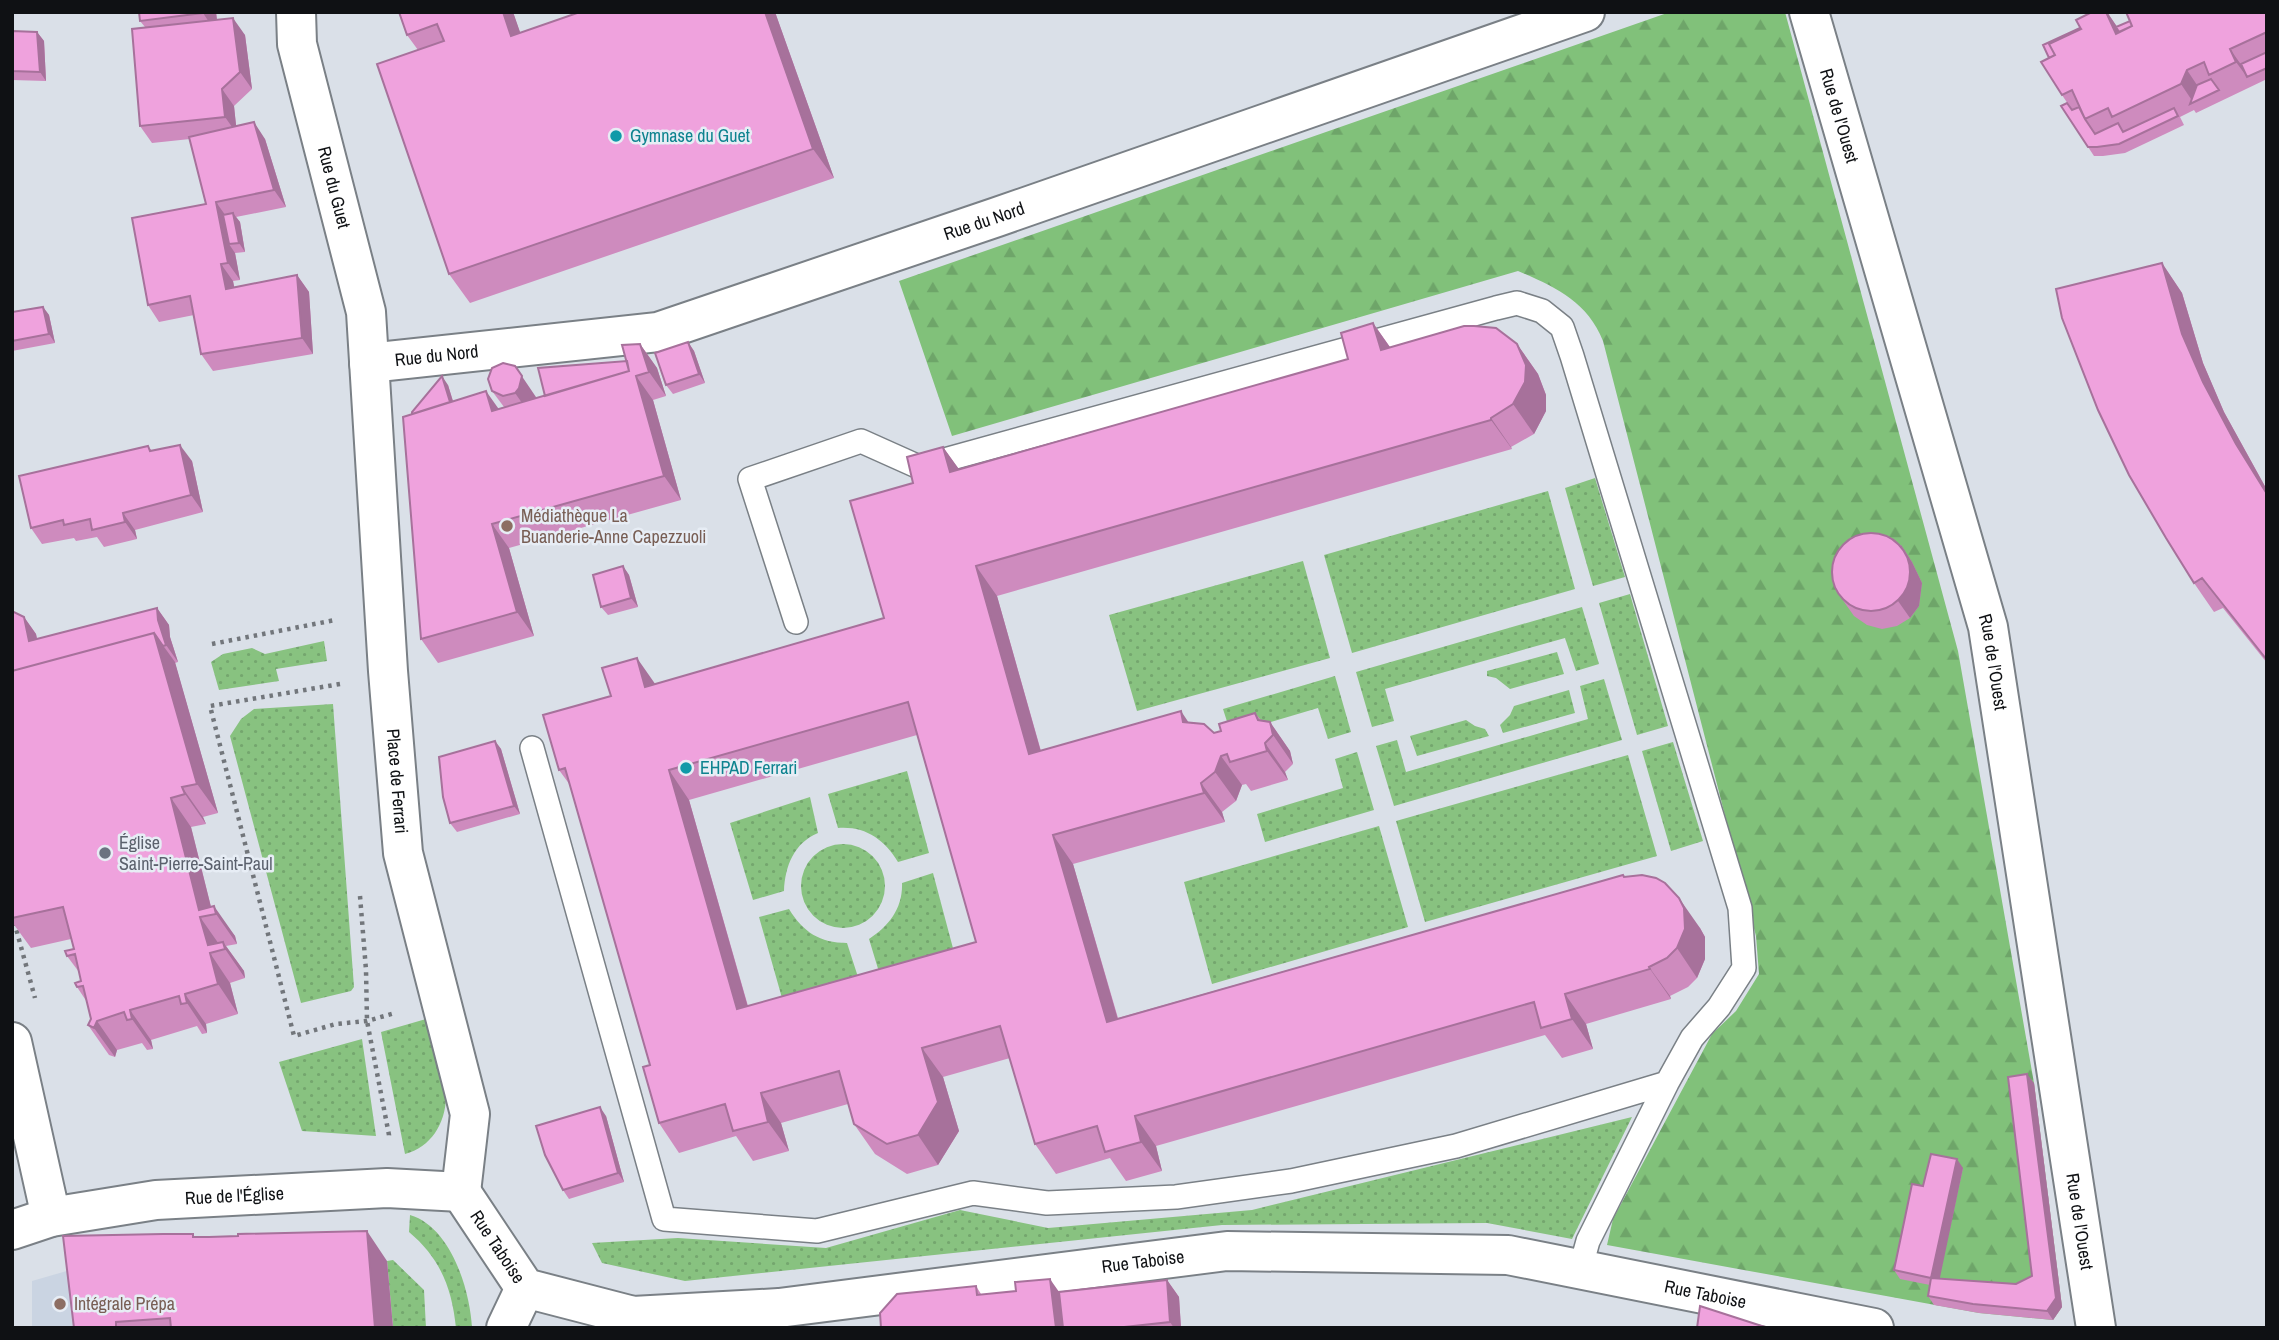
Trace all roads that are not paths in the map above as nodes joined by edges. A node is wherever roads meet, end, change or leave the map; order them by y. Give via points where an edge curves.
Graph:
1 (296, 12) edge
2 (1585, 12) edge
3 (1809, 12) edge
4 (369, 363) junction
5 (796, 622) dead end
6 (532, 748) dead end
7 (12, 1042) edge
8 (1667, 1083) junction
9 (461, 1192) junction
10 (51, 1217) junction
11 (12, 1230) edge
12 (1580, 1270) junction
13 (525, 1288) junction
14 (841, 1314) edge
15 (506, 1328) edge
16 (1874, 1328) edge
17 (2096, 1328) edge

1 - 4 street, Rue du Guet via 298,44 366,312
2 - 4 street, Rue du Nord via 658,332
3 - 17 street, Rue de l'Ouest via 1988,626
4 - 9 street, Place de Ferrari via 403,853 470,1114
5 - 8 lane via 750,479 861,441 919,467 1496,308 1517,303 1542,311 1562,327 1572,356 1741,908 1744,968 1692,1038
6 - 8 lane via 664,1219 817,1231 973,1193 1047,1203 1176,1197 1291,1181 1456,1146
7 - 10 street
8 - 12 lane via 1588,1241
9 - 10 street, Rue de l'Église via 387,1188 156,1200
9 - 13 street, Rue Taboise
10 - 11 street, Rue de l'Église
12 - 14 street, Rue Taboise via 1508,1255 1227,1251 1063,1272
12 - 16 street, Rue Taboise
13 - 14 street, Rue Taboise via 633,1317 779,1308
13 - 15 street

